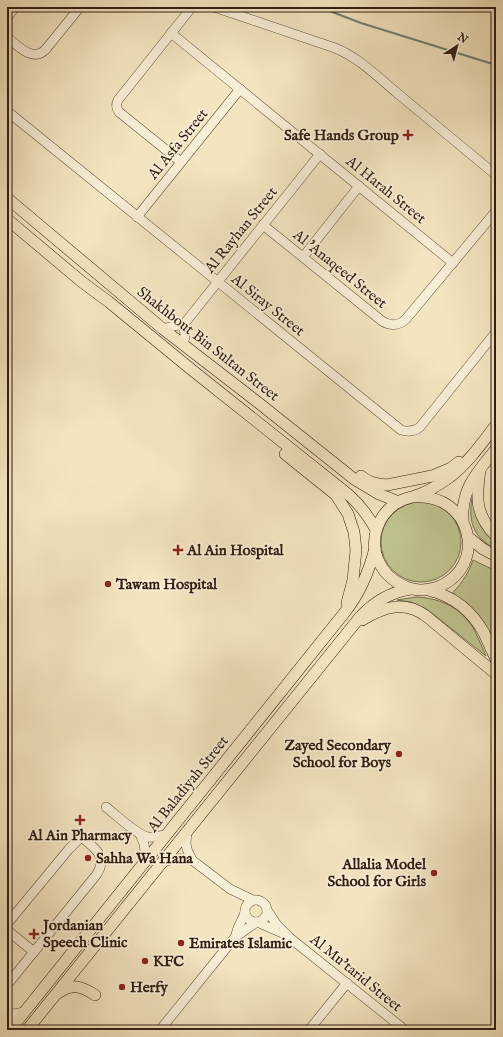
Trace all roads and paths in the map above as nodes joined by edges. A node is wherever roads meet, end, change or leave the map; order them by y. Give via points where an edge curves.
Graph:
1 (16, 7) edge
2 (80, 7) edge
3 (192, 7) edge
4 (214, 7) edge
5 (7, 18) edge
6 (171, 33) junction
7 (7, 37) edge
8 (240, 89) junction
9 (7, 111) edge
10 (320, 154) junction
11 (181, 162) junction
12 (496, 175) edge
13 (359, 186) junction
14 (7, 198) edge
15 (496, 211) edge
16 (137, 217) junction
17 (8, 219) edge
18 (263, 225) junction
19 (303, 257) junction
20 (82, 262) junction
21 (453, 263) junction
22 (217, 282) junction
23 (103, 298) junction
24 (184, 324) junction
25 (163, 329) junction
26 (496, 332) edge
27 (183, 344) junction
28 (208, 364) junction
29 (192, 370) junction
30 (260, 404) junction
31 (496, 425) edge
32 (496, 449) edge
33 (473, 453) junction
34 (481, 468) junction
35 (414, 497) junction
36 (399, 502) junction
37 (463, 521) junction
38 (376, 530) junction
39 (496, 536) edge
40 (468, 537) junction
41 (375, 548) junction
42 (496, 556) edge
43 (411, 588) junction
44 (428, 589) junction
45 (345, 612) junction
46 (353, 626) junction
47 (496, 659) edge
48 (496, 674) edge
49 (106, 807) dead end
50 (187, 832) junction
51 (140, 834) junction
52 (167, 834) junction
53 (146, 860) junction
54 (192, 860) junction
55 (163, 862) junction
56 (223, 884) junction
57 (254, 900) junction
58 (267, 910) junction
59 (245, 911) junction
60 (257, 922) junction
61 (7, 924) edge
62 (7, 930) edge
63 (236, 936) junction
64 (290, 938) junction
65 (34, 952) junction
66 (347, 984) junction
67 (7, 985) edge
68 (56, 994) junction
69 (95, 995) dead end
70 (24, 1012) junction
71 (7, 1013) edge
72 (7, 1026) edge
73 (8, 1030) edge
74 (27, 1030) edge
75 (160, 1030) edge
76 (309, 1030) edge
77 (405, 1030) edge

1 - 5 street
2 - 7 street via 40,54 29,53
3 - 6 street
4 - 12 street via 340,50 356,59
6 - 8 street, Al Harah Street
6 - 11 street via 116,105 120,112
8 - 10 street, Al Harah Street
8 - 11 street, Al Asfa Street
9 - 16 street, Al Siray Street
10 - 13 street, Al Harah Street
10 - 18 street, Al Rayhan Street
11 - 16 street, Al Asfa Street
13 - 19 street
13 - 21 street, Al Harah Street
14 - 20 main road, Shakhbout Bin Sultan Street
15 - 21 street, Al 'Anaqeed Street
16 - 22 street, Al Siray Street
17 - 20 main road via 28,230 77,267 82,266
17 - 23 main road, Shakhbout Bin Sultan Street
18 - 19 street, Al 'Anaqeed Street
18 - 22 street, Al Rayhan Street
19 - 21 street, Al 'Anaqeed Street via 382,321 394,325 406,320
20 - 25 main road, Shakhbout Bin Sultan Street
22 - 24 street, Al Rayhan Street
22 - 26 street, Al Siray Street via 388,421 404,431 420,427
23 - 28 main road via 103,291 109,292 171,342
23 - 29 main road, Shakhbout Bin Sultan Street
24 - 25 street
24 - 27 street
25 - 27 main road, Shakhbout Bin Sultan Street
27 - 28 main road, Shakhbout Bin Sultan Street
28 - 30 main road, Shakhbout Bin Sultan Street
29 - 38 main road, Shakhbout Bin Sultan Street via 349,495 364,511
29 - 45 main road via 199,383 341,501 351,523 356,550 353,580
30 - 33 main road via 293,424 365,479 379,484 387,485 432,476 451,468
30 - 36 main road, Shakhbout Bin Sultan Street via 362,485
31 - 33 main road
32 - 34 main road
33 - 35 main road via 451,476
34 - 37 main road via 471,480 465,494
34 - 39 main road via 477,499 486,524
35 - 36 main road
35 - 37 main road via 430,497 442,501
36 - 38 main road via 384,514
37 - 40 main road
38 - 41 main road
40 - 42 main road
40 - 44 main road via 465,561 459,571 450,580
41 - 43 main road via 378,561 386,573 397,583
41 - 45 main road, Al Baladiyah Street via 366,577 357,596
43 - 44 main road
43 - 46 main road, Al Baladiyah Street via 394,592 379,600
44 - 47 main road via 449,598 468,611 484,633
45 - 52 main road, Al Baladiyah Street
46 - 48 main road via 388,608 413,608
46 - 50 main road, Al Baladiyah Street
49 - 51 street
50 - 54 street via 186,843
50 - 55 main road, Al Baladiyah Street
51 - 52 street via 154,837
51 - 53 street via 146,849
52 - 53 main road, Al Baladiyah Street
53 - 70 main road, Al Baladiyah Street
54 - 55 street via 174,858
54 - 56 street
55 - 68 main road, Al Baladiyah Street
56 - 57 street
56 - 59 street
57 - 58 street via 263,902
57 - 59 street via 247,904
58 - 60 street via 265,918
58 - 64 street, Al Mu'tarid Street
59 - 60 street via 249,919
59 - 63 street
60 - 63 street
60 - 64 street, Al Mu'tarid Street
61 - 65 street via 69,849 82,837 95,848 100,854 99,871
62 - 65 street
63 - 75 street
64 - 66 street, Al Mu'tarid Street
65 - 67 street
66 - 76 street
66 - 77 street, Al Mu'tarid Street
68 - 69 main road via 75,986
68 - 74 main road, Al Baladiyah Street
70 - 71 street
70 - 73 main road, Al Baladiyah Street
72 - 73 street

